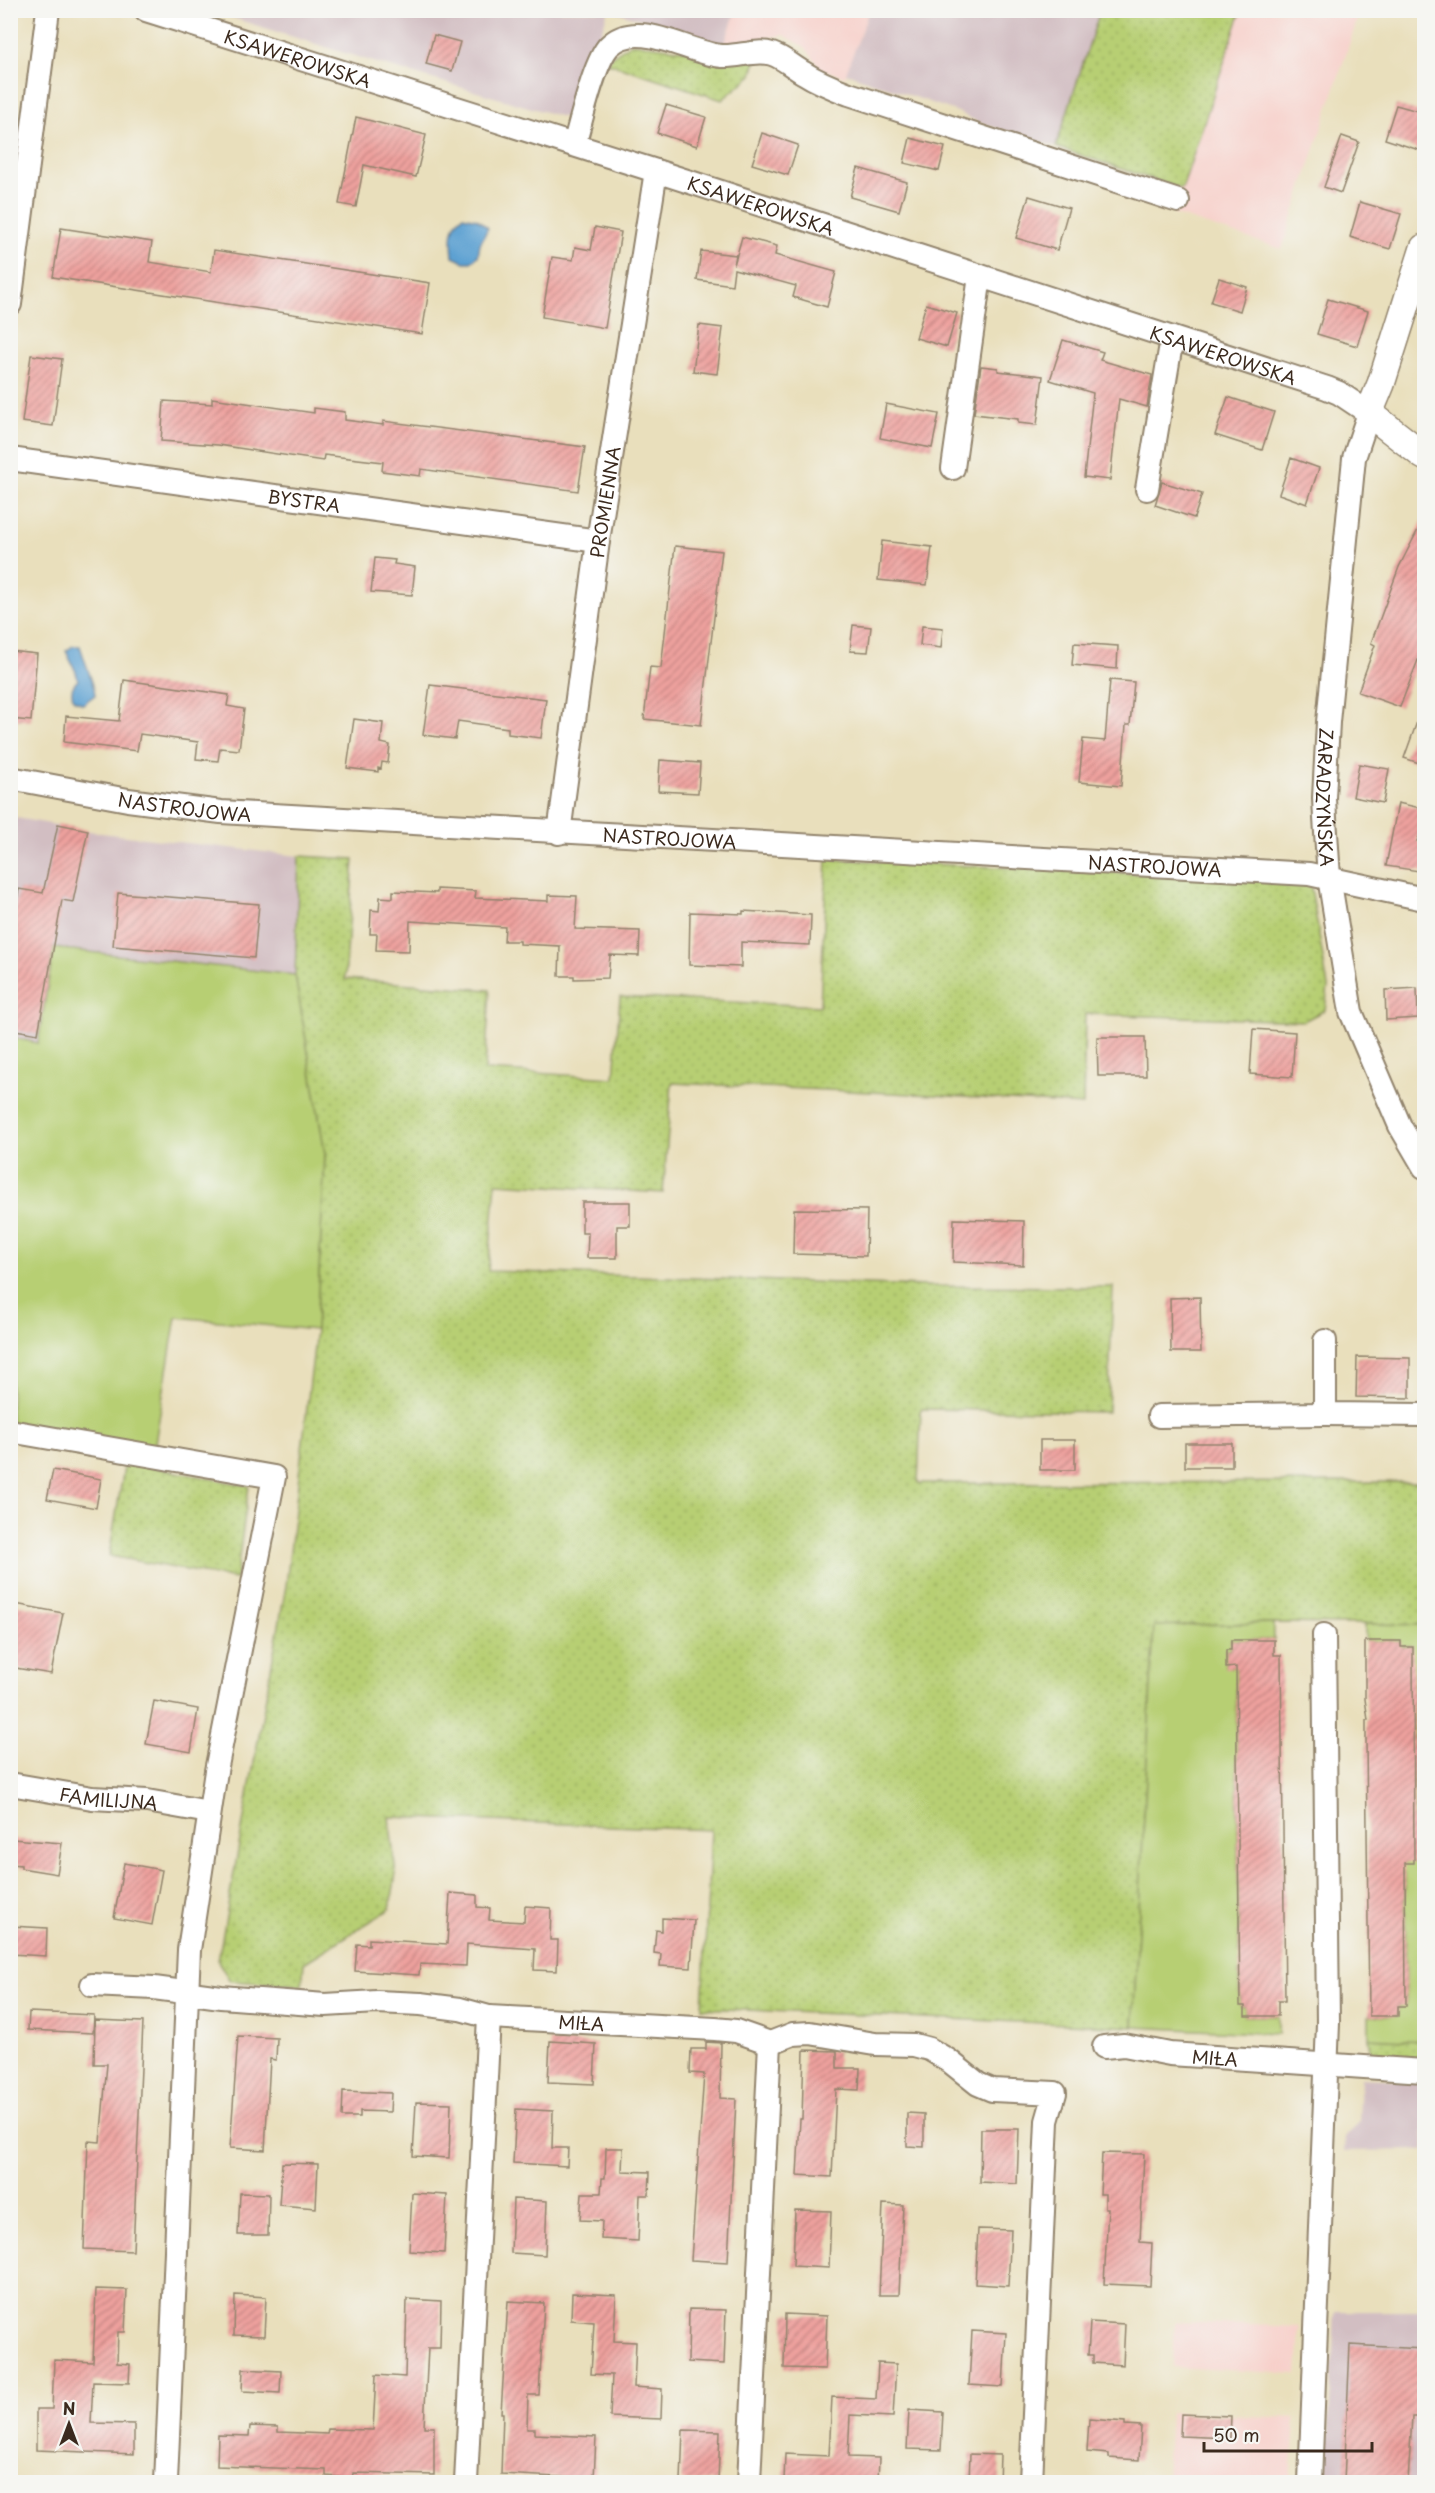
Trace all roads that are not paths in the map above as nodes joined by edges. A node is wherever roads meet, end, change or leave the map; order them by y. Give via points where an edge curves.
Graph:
1 (48, 10) edge
2 (146, 10) edge
3 (574, 145) junction
4 (656, 171) junction
5 (1178, 201) dead end
6 (1425, 248) edge
7 (980, 276) junction
8 (10, 304) edge
9 (1172, 338) junction
10 (1369, 413) junction
11 (1425, 456) edge
12 (10, 459) edge
13 (953, 468) dead end
14 (1147, 489) dead end
15 (598, 541) junction
16 (10, 778) edge
17 (559, 833) junction
18 (1329, 877) junction
19 (1425, 899) edge
20 (1425, 1167) edge
21 (1325, 1341) dead end
22 (1325, 1414) junction
23 (1425, 1415) edge
24 (1160, 1416) dead end
25 (10, 1431) edge
26 (1324, 1635) dead end
27 (10, 1784) edge
28 (209, 1812) junction
29 (92, 1985) dead end
30 (188, 1991) junction
31 (489, 2017) junction
32 (770, 2043) junction
33 (1104, 2047) dead end
34 (1327, 2063) junction
35 (1425, 2072) edge
36 (166, 2482) edge
37 (466, 2482) edge
38 (749, 2482) edge
39 (1031, 2482) edge
40 (1310, 2482) edge

1 - 8 street
2 - 3 street, KSAWEROWSKA
3 - 4 street, KSAWEROWSKA
3 - 5 street via 595,76 609,47 633,35 650,36 723,56 770,53 841,91
4 - 7 street, KSAWEROWSKA
4 - 15 street, PROMIENNA
6 - 10 street
7 - 9 street, KSAWEROWSKA
7 - 13 street
9 - 10 street, KSAWEROWSKA via 1327,388
9 - 14 street
10 - 11 street
10 - 18 street, ZARADZYŃSKA via 1354,458 1328,722 1324,798
12 - 15 street, BYSTRA
15 - 17 street, PROMIENNA
16 - 17 street, NASTROJOWA via 221,812
17 - 18 street, NASTROJOWA
18 - 19 street, NASTROJOWA
18 - 20 street, ZARADZYŃSKA via 1351,1012 1400,1126
21 - 22 street
22 - 23 street
22 - 24 street
25 - 28 street via 274,1477
26 - 34 street
27 - 28 street, FAMILIJNA
28 - 30 street via 189,1950
29 - 30 street, MIŁA
30 - 31 street, MIŁA via 325,2005 421,2004
30 - 36 street
31 - 32 street, MIŁA via 715,2029 736,2031
31 - 37 street
32 - 38 street
32 - 39 street via 793,2034 810,2033 876,2044 914,2045 939,2054 992,2090 1055,2093 1047,2121
33 - 34 street, MIŁA via 1124,2045 1170,2054
34 - 35 street, MIŁA
34 - 40 street

